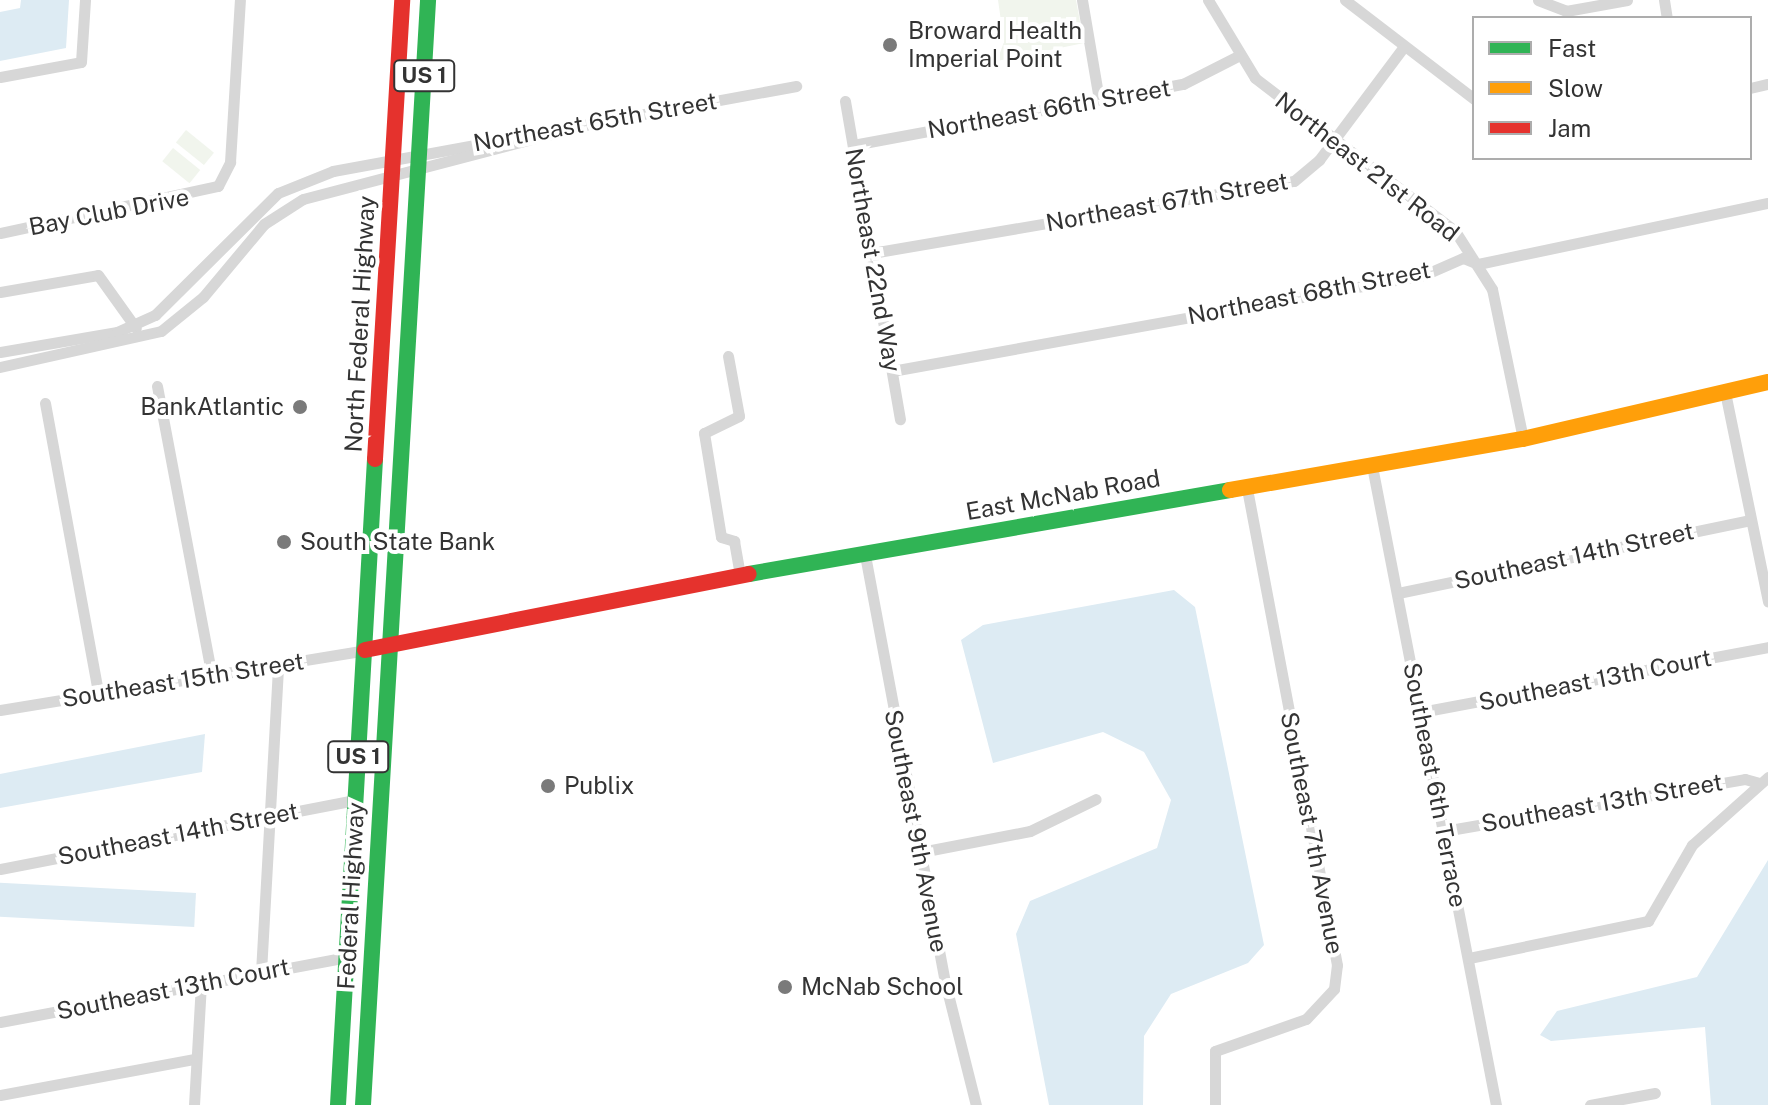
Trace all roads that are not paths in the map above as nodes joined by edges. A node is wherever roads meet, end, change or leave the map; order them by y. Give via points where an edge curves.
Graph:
1 (85, 0) edge
2 (240, 0) edge
3 (402, 0) edge
4 (428, 0) edge
5 (1082, 0) edge
6 (1208, 0) edge
7 (1345, 0) edge
8 (1538, 0) edge
9 (1627, 0) edge
10 (1402, 49) junction
11 (1238, 56) junction
12 (0, 77) edge
13 (796, 86) dead end
14 (1472, 98) edge
15 (1099, 99) junction
16 (845, 101) dead end
17 (1332, 140) junction
18 (853, 145) junction
19 (419, 160) junction
20 (393, 166) junction
21 (1768, 203) edge
22 (0, 233) edge
23 (872, 253) junction
24 (1478, 264) junction
25 (0, 292) edge
26 (134, 326) junction
27 (384, 332) junction
28 (143, 339) junction
29 (0, 346) edge
30 (30, 346) junction
31 (728, 356) dead end
32 (0, 367) edge
33 (406, 371) junction
34 (892, 371) junction
35 (381, 375) junction
36 (1768, 382) edge
37 (157, 386) dead end
38 (1725, 392) junction
39 (45, 403) dead end
40 (403, 413) junction
41 (900, 419) dead end
42 (1523, 439) junction
43 (1372, 466) junction
44 (1247, 487) junction
45 (1751, 520) junction
46 (865, 555) junction
47 (740, 576) junction
48 (1398, 593) junction
49 (1768, 602) edge
50 (390, 641) junction
51 (1768, 647) edge
52 (365, 650) junction
53 (278, 668) junction
54 (211, 672) junction
55 (98, 692) junction
56 (0, 710) edge
57 (1421, 712) junction
58 (1764, 780) edge
59 (1096, 799) dead end
60 (356, 800) junction
61 (269, 814) junction
62 (1444, 831) junction
63 (921, 852) junction
64 (0, 869) edge
65 (349, 917) junction
66 (346, 957) junction
67 (1469, 958) junction
68 (371, 963) junction
69 (261, 972) junction
70 (201, 985) junction
71 (369, 1001) junction
72 (0, 1022) edge
73 (195, 1059) junction
74 (1655, 1093) dead end
75 (0, 1095) edge
76 (194, 1105) edge
77 (338, 1105) edge
78 (363, 1105) edge
79 (976, 1105) edge
80 (1215, 1105) edge
81 (1496, 1105) edge
82 (1590, 1105) edge

1 - 12 street via 81,62
2 - 22 street, Bay Club Drive via 230,162 218,186
3 - 20 main road, North Federal Highway / US 1
4 - 19 main road, North Federal Highway / US 1
5 - 15 street
6 - 11 street, Northeast 21st Road
7 - 10 street
8 - 9 street via 1566,11
10 - 14 street
10 - 17 street, Northeast 67th Street
11 - 15 street, Northeast 66th Street via 1204,79
11 - 17 street, Northeast 21st Road
13 - 19 street, Northeast 65th Street
15 - 18 street, Northeast 66th Street
16 - 18 street, Northeast 22nd Way
17 - 23 street, Northeast 67th Street via 1294,181
17 - 24 street, Northeast 21st Road via 1455,231
18 - 23 street, Northeast 22nd Way
19 - 20 street, Northeast 65th Street
19 - 33 main road, North Federal Highway / US 1
20 - 26 street via 278,193 191,287
20 - 27 main road, North Federal Highway / US 1
20 - 28 street via 288,206 203,297
21 - 24 street, Northeast 68th Street
23 - 34 street, Northeast 22nd Way
24 - 34 street, Northeast 68th Street via 1463,258 1424,275
24 - 42 street, Northeast 21st Road via 1500,316
25 - 26 street via 98,275
26 - 28 street
26 - 30 street
27 - 33 main road
27 - 35 main road, North Federal Highway / US 1
28 - 32 street
29 - 30 street
29 - 30 street
31 - 47 street via 739,416 704,433 721,537 734,541
33 - 40 main road, North Federal Highway / US 1
34 - 41 street, Northeast 22nd Way
35 - 40 main road
35 - 52 main road, North Federal Highway / US 1
36 - 38 main road, East McNab Road
37 - 54 street
38 - 42 main road, East McNab Road
38 - 45 street
39 - 55 street
40 - 50 main road, North Federal Highway / US 1
42 - 43 main road, East McNab Road
43 - 44 main road, East McNab Road
43 - 48 street, Southeast 6th Terrace
44 - 46 main road, East McNab Road
44 - 80 street, Southeast 7th Avenue via 1337,965 1334,989 1306,1019 1215,1051
45 - 48 street, Southeast 14th Street
45 - 49 street
46 - 47 main road, East McNab Road
46 - 63 street, Southeast 9th Avenue
47 - 50 main road, East McNab Road
48 - 57 street, Southeast 6th Terrace
50 - 52 main road, East McNab Road
50 - 68 main road, Federal Highway / US 1
51 - 57 street, Southeast 13th Court
52 - 53 street, Southeast 15th Street
52 - 60 main road, Federal Highway / US 1
53 - 54 street, Southeast 15th Street
53 - 61 street
54 - 55 street, Southeast 15th Street
55 - 56 street, Southeast 15th Street
57 - 62 street, Southeast 6th Terrace
58 - 62 street, Southeast 13th Street
58 - 67 street via 1692,845 1648,921
59 - 63 street via 1030,831
60 - 61 street, Southeast 14th Street
60 - 65 main road, Federal Highway / US 1
61 - 64 street, Southeast 14th Street
61 - 69 street
62 - 67 street, Southeast 6th Terrace
63 - 79 street, Southeast 9th Avenue
65 - 66 main road, Federal Highway / US 1
65 - 68 main road
66 - 69 street, Southeast 13th Court
66 - 71 main road
66 - 77 main road, Federal Highway / US 1
67 - 81 street, Southeast 6th Terrace
68 - 71 main road, Federal Highway / US 1
69 - 70 street, Southeast 13th Court
70 - 72 street, Southeast 13th Court
70 - 73 street
71 - 78 main road, Federal Highway / US 1
73 - 75 street
73 - 76 street
74 - 82 street

